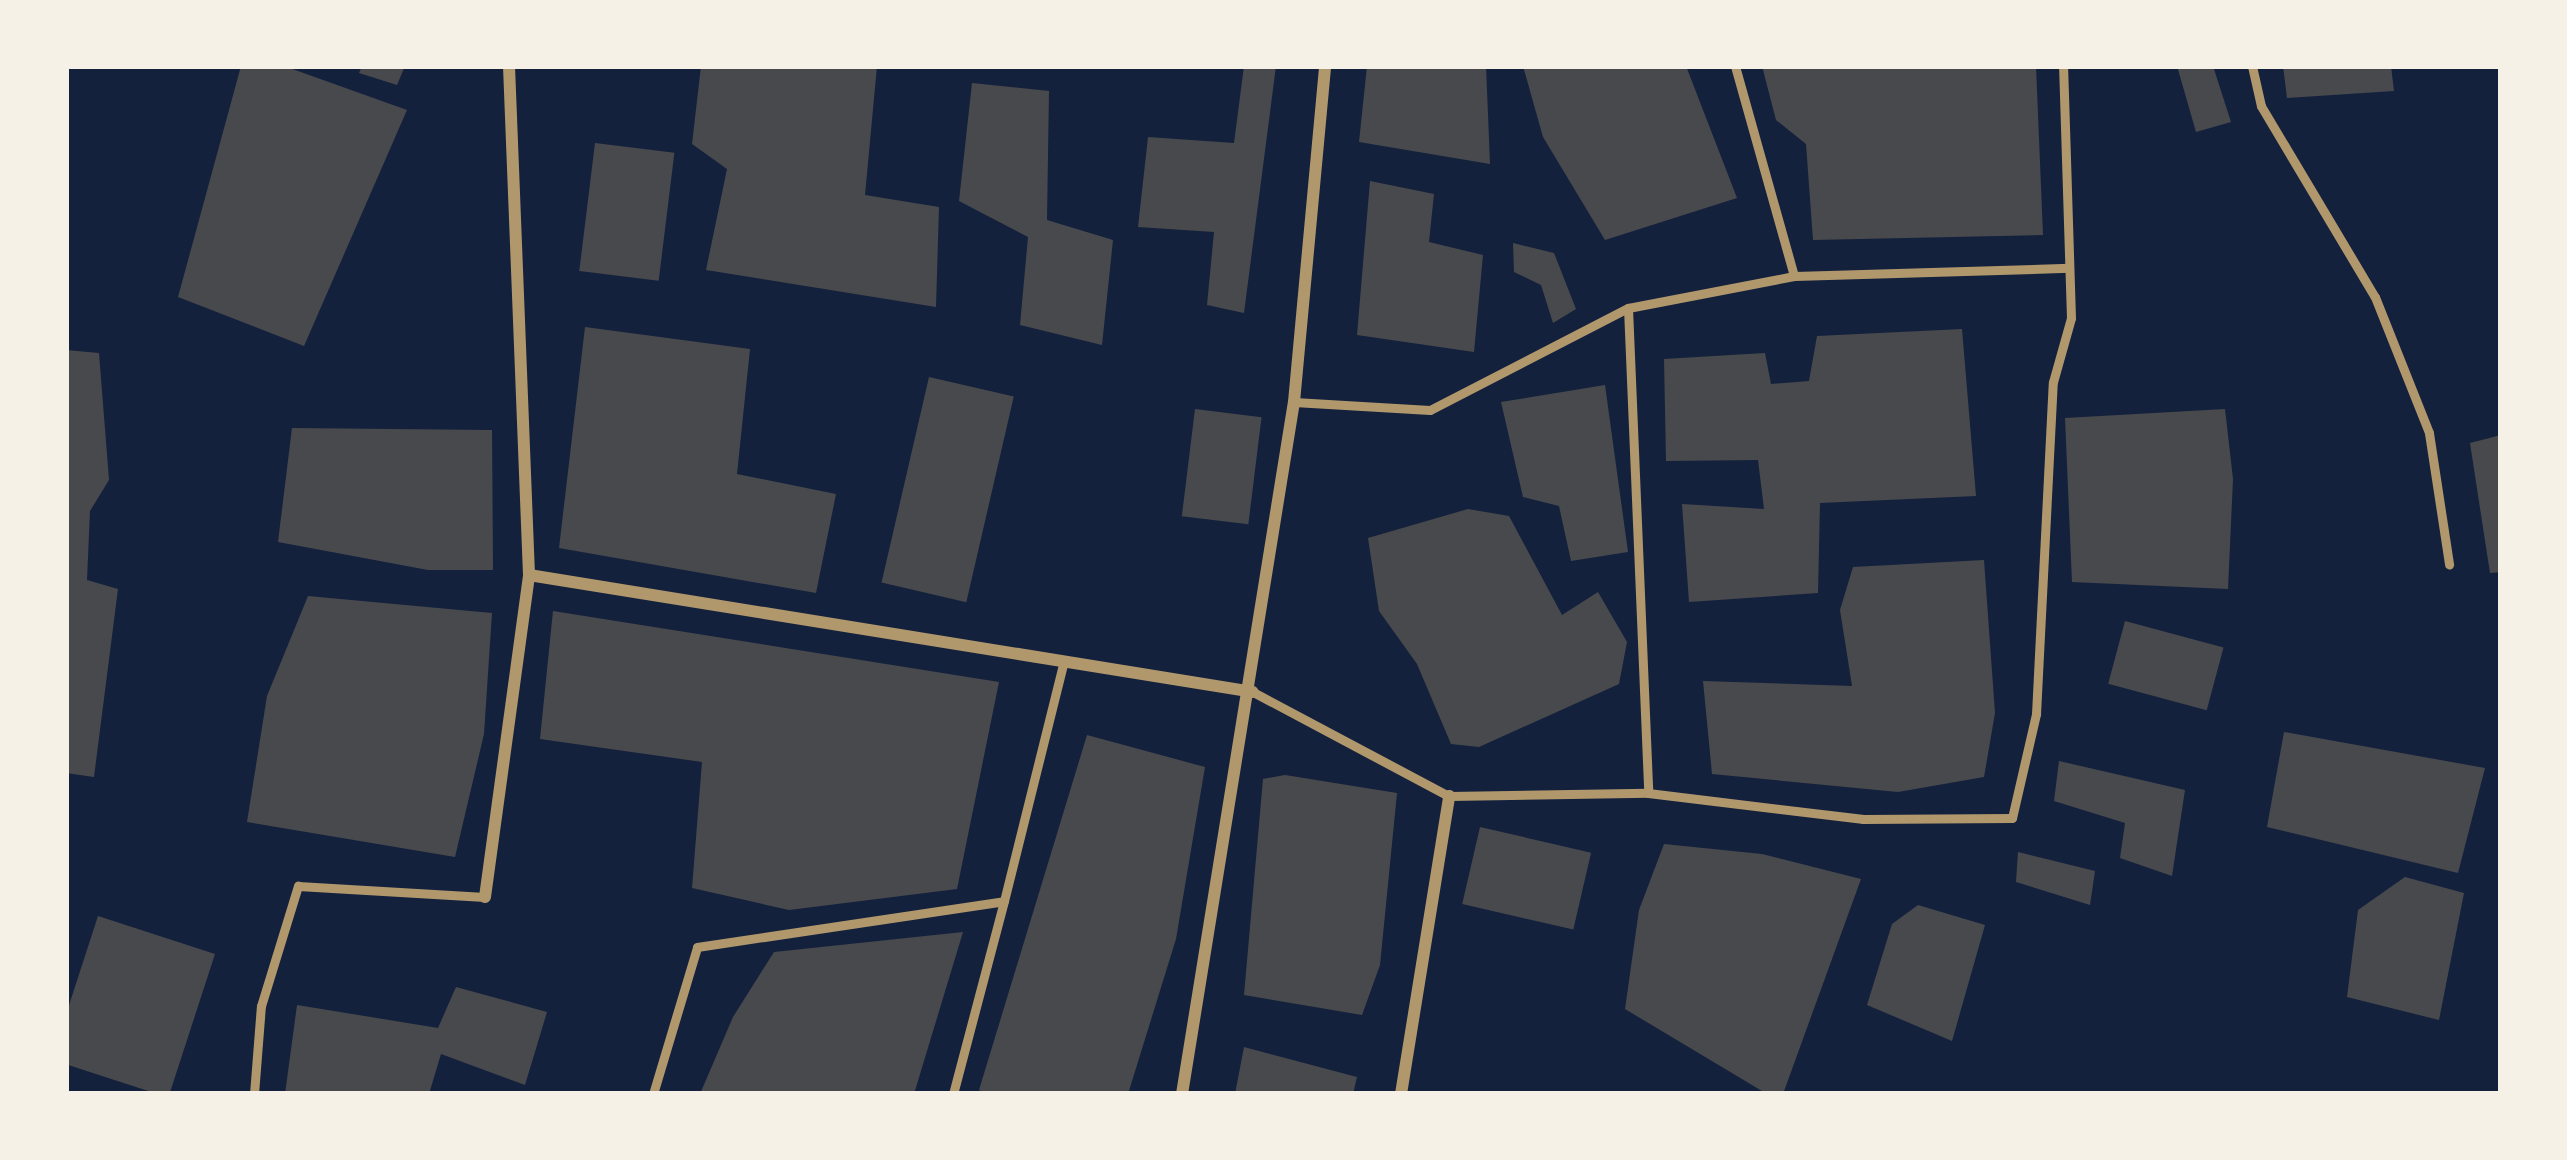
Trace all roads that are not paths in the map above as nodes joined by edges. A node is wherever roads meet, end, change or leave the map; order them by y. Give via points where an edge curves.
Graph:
1 (509, 66) edge
2 (1324, 66) edge
3 (1735, 66) edge
4 (2063, 66) edge
5 (2252, 66) edge
6 (2069, 268) junction
7 (1794, 276) junction
8 (1628, 308) junction
9 (1294, 402) junction
10 (2450, 564) dead end
11 (529, 575) junction
12 (1064, 661) junction
13 (1253, 692) junction
14 (1648, 793) junction
15 (1449, 796) junction
16 (485, 897) joint
17 (1004, 901) junction
18 (254, 1094) edge
19 (652, 1094) edge
20 (953, 1094) edge
21 (1182, 1094) edge
22 (1401, 1094) edge

1 - 11 street
2 - 9 street
3 - 7 lane
4 - 6 lane
5 - 10 lane via 2261,106 2375,297 2429,433
6 - 7 lane
6 - 14 lane via 2071,317 2053,382 2036,714 2012,818 1863,819
7 - 8 lane
8 - 9 lane via 1430,410
8 - 14 lane
9 - 13 street
11 - 12 street
11 - 16 street
12 - 13 street
12 - 17 lane
13 - 15 lane
13 - 21 street
14 - 15 lane
15 - 22 street
16 - 18 lane via 298,886 261,1006
17 - 19 lane via 698,947
17 - 20 lane

